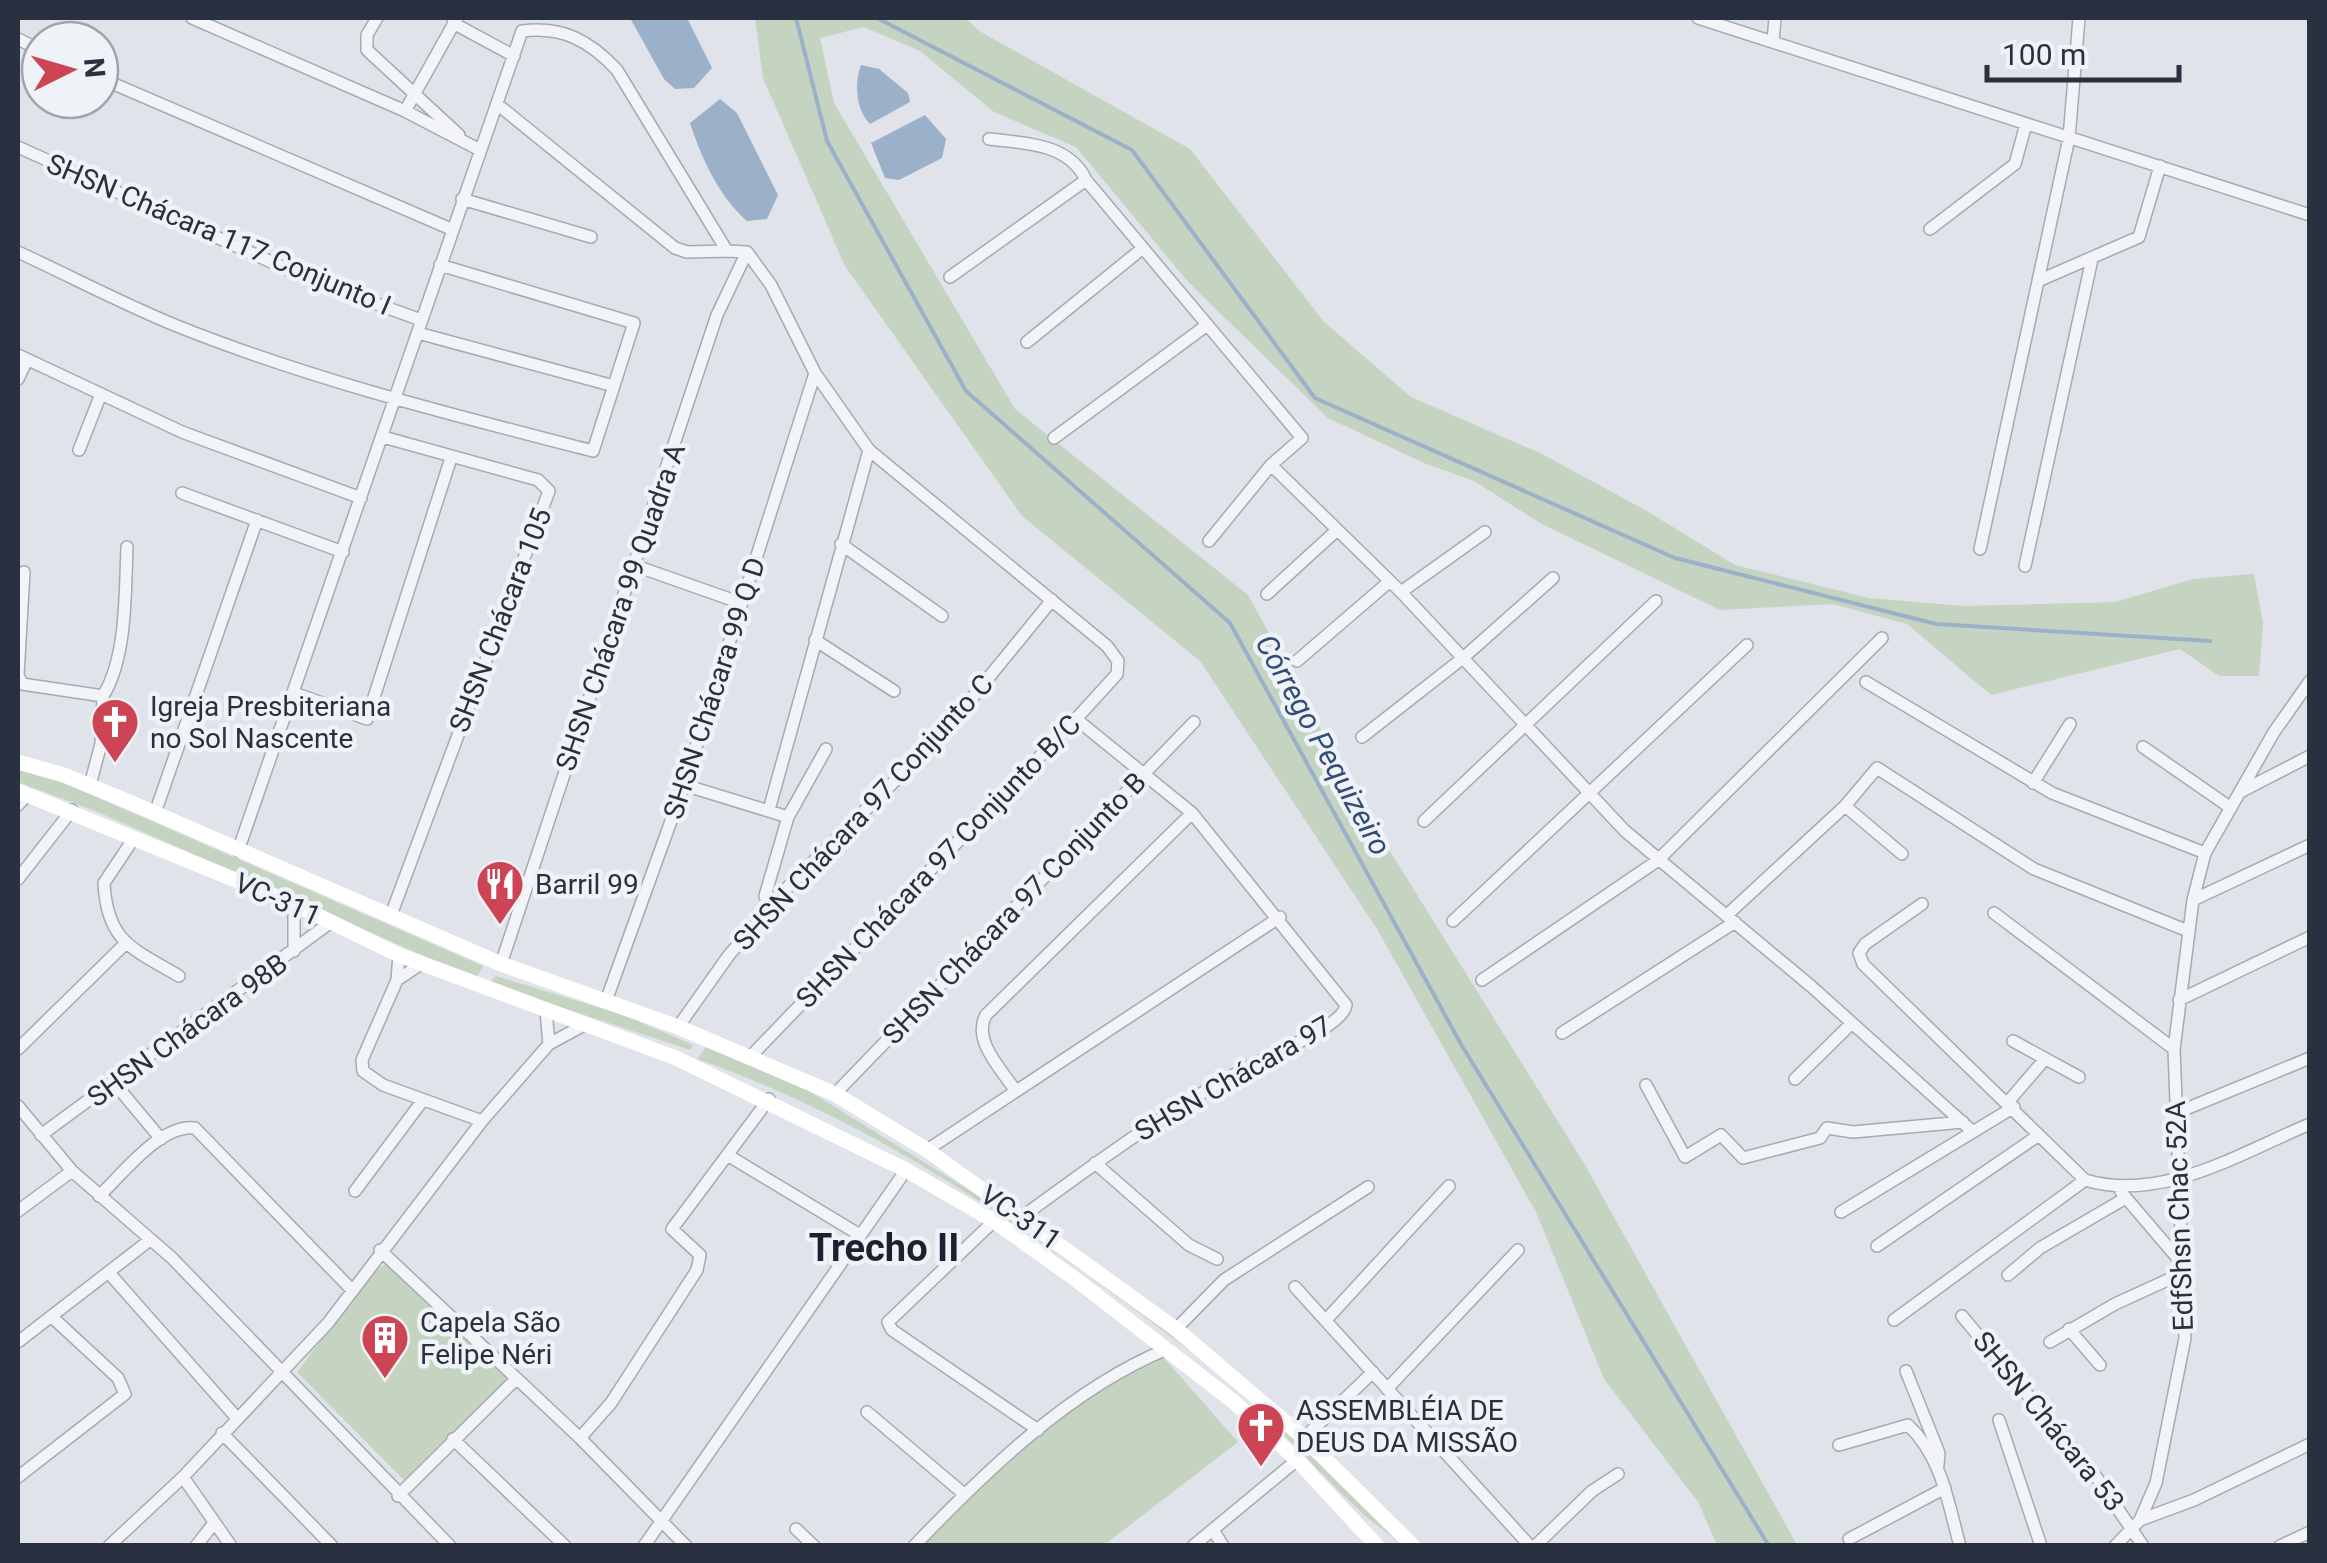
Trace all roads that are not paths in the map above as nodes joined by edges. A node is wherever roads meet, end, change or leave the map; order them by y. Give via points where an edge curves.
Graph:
1 (192, 18) edge
2 (1698, 18) edge
3 (1775, 18) edge
4 (2078, 18) edge
5 (373, 19) edge
6 (455, 20) edge
7 (1773, 42) junction
8 (514, 56) junction
9 (120, 87) edge
10 (416, 92) junction
11 (498, 104) junction
12 (405, 112) junction
13 (2026, 124) junction
14 (2069, 138) junction
15 (988, 139) dead end
16 (467, 144) junction
17 (18, 146) edge
18 (480, 150) junction
19 (2160, 166) junction
20 (1086, 180) junction
21 (462, 200) junction
22 (2310, 214) edge
23 (451, 229) junction
24 (1930, 229) dead end
25 (591, 237) dead end
26 (1142, 248) junction
27 (728, 251) junction
28 (18, 252) edge
29 (747, 252) junction
30 (2092, 259) junction
31 (440, 264) junction
32 (950, 276) dead end
33 (2038, 280) junction
34 (1207, 325) junction
35 (419, 327) junction
36 (1027, 342) dead end
37 (22, 358) edge
38 (815, 372) junction
39 (18, 379) edge
40 (614, 386) junction
41 (101, 394) junction
42 (395, 400) junction
43 (383, 437) junction
44 (1054, 438) dead end
45 (79, 450) dead end
46 (869, 450) junction
47 (451, 458) junction
48 (1271, 465) junction
49 (182, 493) dead end
50 (361, 498) junction
51 (258, 520) junction
52 (1336, 530) junction
53 (1485, 532) dead end
54 (1209, 540) dead end
55 (841, 544) junction
56 (126, 547) dead end
57 (1980, 549) dead end
58 (343, 552) junction
59 (636, 566) junction
60 (2024, 566) dead end
61 (24, 572) dead end
62 (1554, 578) dead end
63 (1390, 582) junction
64 (1401, 592) junction
65 (1267, 594) dead end
66 (1052, 600) junction
67 (1656, 601) dead end
68 (741, 603) junction
69 (942, 616) dead end
70 (1882, 638) dead end
71 (815, 640) junction
72 (1748, 644) dead end
73 (1463, 658) junction
74 (1296, 661) dead end
75 (2310, 681) edge
76 (1866, 682) dead end
77 (894, 691) dead end
78 (294, 693) junction
79 (103, 696) junction
80 (1076, 719) junction
81 (1194, 722) dead end
82 (2070, 724) dead end
83 (1528, 726) junction
84 (1362, 737) dead end
85 (2143, 747) dead end
86 (826, 749) dead end
87 (2310, 756) edge
88 (18, 762) edge
89 (1146, 772) junction
90 (2033, 784) junction
91 (684, 785) junction
92 (90, 786) junction
93 (2242, 791) junction
94 (1591, 794) junction
95 (21, 797) edge
96 (1845, 806) junction
97 (2232, 808) junction
98 (72, 810) junction
99 (769, 810) junction
100 (155, 813) junction
101 (1192, 813) junction
102 (788, 817) junction
103 (1424, 822) dead end
104 (192, 830) junction
105 (134, 838) junction
106 (2310, 845) edge
107 (238, 851) junction
108 (167, 852) junction
109 (2205, 852) junction
110 (1902, 854) dead end
111 (1657, 861) junction
112 (18, 878) edge
113 (2193, 900) junction
114 (294, 904) junction
115 (1922, 904) dead end
116 (770, 908) junction
117 (1994, 912) dead end
118 (391, 915) junction
119 (1280, 917) junction
120 (1731, 919) junction
121 (1453, 921) dead end
122 (331, 922) junction
123 (2188, 931) junction
124 (2310, 937) edge
125 (125, 944) junction
126 (294, 951) junction
127 (398, 954) junction
128 (421, 964) junction
129 (500, 964) junction
130 (179, 976) dead end
131 (397, 980) junction
132 (1482, 980) dead end
133 (490, 991) junction
134 (2180, 1000) junction
135 (606, 1001) junction
136 (546, 1011) junction
137 (1852, 1022) junction
138 (589, 1027) junction
139 (678, 1027) junction
140 (1562, 1033) dead end
141 (694, 1034) junction
142 (2013, 1041) dead end
143 (549, 1044) junction
144 (18, 1049) edge
145 (2174, 1049) junction
146 (750, 1057) junction
147 (676, 1058) junction
148 (2310, 1058) edge
149 (2046, 1059) junction
150 (2079, 1077) dead end
151 (1795, 1079) dead end
152 (115, 1084) junction
153 (1646, 1085) dead end
154 (1015, 1090) junction
155 (835, 1094) junction
156 (768, 1099) junction
157 (423, 1100) junction
158 (2011, 1104) junction
159 (18, 1106) edge
160 (2176, 1113) junction
161 (482, 1121) junction
162 (2310, 1124) edge
163 (1967, 1126) junction
164 (42, 1135) junction
165 (2040, 1135) junction
166 (161, 1139) junction
167 (926, 1150) junction
168 (729, 1156) junction
169 (1095, 1163) junction
170 (906, 1170) junction
171 (72, 1172) junction
172 (2178, 1179) junction
173 (2085, 1180) junction
174 (1449, 1186) dead end
175 (1368, 1187) dead end
176 (355, 1191) dead end
177 (2122, 1193) junction
178 (99, 1196) junction
179 (18, 1211) edge
180 (1841, 1212) dead end
181 (1022, 1218) junction
182 (994, 1222) junction
183 (860, 1235) junction
184 (150, 1240) junction
185 (1876, 1246) dead end
186 (380, 1250) junction
187 (1518, 1250) dead end
188 (1217, 1259) dead end
189 (2185, 1270) junction
190 (110, 1274) junction
191 (2008, 1275) dead end
192 (1295, 1286) dead end
193 (352, 1289) junction
194 (1962, 1316) dead end
195 (52, 1317) junction
196 (1326, 1320) junction
197 (1894, 1320) dead end
198 (1176, 1328) junction
199 (2069, 1329) junction
200 (1146, 1333) junction
201 (18, 1342) edge
202 (2050, 1342) dead end
203 (1167, 1349) junction
204 (1139, 1360) junction
205 (2100, 1365) dead end
206 (282, 1372) junction
207 (1373, 1372) junction
208 (1906, 1372) dead end
209 (516, 1379) junction
210 (1387, 1389) junction
211 (866, 1412) dead end
212 (236, 1416) junction
213 (1999, 1420) dead end
214 (1038, 1430) junction
215 (222, 1433) junction
216 (454, 1438) junction
217 (580, 1438) junction
218 (1304, 1438) junction
219 (2310, 1444) edge
220 (1839, 1445) dead end
221 (1297, 1460) junction
222 (1938, 1470) junction
223 (1618, 1474) dead end
224 (18, 1477) edge
225 (183, 1477) junction
226 (1946, 1488) junction
227 (964, 1494) junction
228 (398, 1496) junction
229 (660, 1520) junction
230 (214, 1523) junction
231 (2137, 1524) junction
232 (796, 1530) dead end
233 (1213, 1530) junction
234 (1864, 1531) junction
235 (2310, 1532) edge
236 (1848, 1539) dead end
237 (1958, 1545) edge
238 (109, 1546) edge
239 (196, 1546) edge
240 (231, 1546) edge
241 (332, 1546) edge
242 (450, 1546) edge
243 (565, 1546) edge
244 (644, 1546) edge
245 (686, 1546) edge
246 (814, 1546) edge
247 (914, 1546) edge
248 (1193, 1546) edge
249 (1224, 1546) edge
250 (1377, 1546) edge
251 (1413, 1546) edge
252 (1533, 1546) edge
253 (1870, 1546) edge
254 (2041, 1546) edge
255 (2114, 1546) edge
256 (2144, 1546) edge
257 (2280, 1546) edge

1 - 12 street
2 - 7 street
3 - 7 street
4 - 14 street
5 - 10 street via 367,50
6 - 8 street
6 - 10 street
7 - 13 street
8 - 11 street
8 - 27 street via 522,31 542,28 593,44 618,70
9 - 23 street
10 - 12 street
10 - 16 street
11 - 18 street
11 - 27 street via 675,248
12 - 16 street
13 - 14 street
13 - 24 street via 2016,164
14 - 19 street
14 - 33 street
15 - 20 street via 1068,156
16 - 18 street
17 - 35 street, SHSN Chácara 117 Conjunto I
18 - 21 street
19 - 22 street
19 - 30 street via 2139,238
20 - 26 street
20 - 32 street
21 - 23 street
21 - 25 street
23 - 31 street
26 - 34 street
26 - 36 street
27 - 29 street
28 - 42 street via 176,325
29 - 38 street
29 - 59 street, SHSN Chácara 99 Quadra A via 718,315
30 - 33 street
30 - 60 street
31 - 35 street
31 - 40 street via 634,323
33 - 57 street
34 - 44 street
34 - 48 street via 1302,438
35 - 40 street, SHSN Chácara 117 Conjunto I
35 - 42 street
37 - 39 street
37 - 41 street
38 - 46 street
38 - 68 street, SHSN Chácara 99 Q D
40 - 42 street via 594,451
41 - 45 street
41 - 50 street via 249,459
42 - 43 street
43 - 47 street, SHSN Chácara 105
43 - 50 street
46 - 55 street
46 - 66 street
47 - 78 street via 367,720
47 - 118 street, SHSN Chácara 105 via 538,480 550,491
48 - 52 street
48 - 54 street
49 - 51 street
50 - 58 street
51 - 58 street
51 - 100 street
52 - 63 street
52 - 65 street
53 - 64 street
55 - 69 street
55 - 71 street
56 - 79 street via 121,624
58 - 78 street
59 - 68 street
59 - 129 street, SHSN Chácara 99 Quadra A
61 - 79 street via 22,684
62 - 73 street
63 - 64 street
63 - 74 street
64 - 73 street
66 - 80 street, SHSN Chácara 97 Conjunto B/C via 1118,660 1117,674
66 - 116 street, SHSN Chácara 97 Conjunto C via 945,731
67 - 83 street
68 - 91 street, SHSN Chácara 99 Q D
70 - 111 street
71 - 77 street
71 - 99 street
72 - 94 street
73 - 83 street
73 - 84 street
75 - 93 street, EdfShsn Chac 52A
76 - 90 street
78 - 107 street
79 - 92 street
80 - 89 street, SHSN Chácara 97
80 - 146 street, SHSN Chácara 97 Conjunto B/C
81 - 89 street, SHSN Chácara 97 Conjunto B
82 - 90 street
83 - 94 street
83 - 103 street
85 - 97 street
86 - 102 street
87 - 93 street
88 - 92 main road, VC-311
89 - 101 street, SHSN Chácara 97
89 - 155 street, SHSN Chácara 97 Conjunto B
90 - 109 street
91 - 99 street
91 - 135 street, SHSN Chácara 99 Q D
92 - 100 main road, VC-311
93 - 97 street, EdfShsn Chac 52A
94 - 111 street
94 - 121 street
95 - 98 main road, VC-311
96 - 110 street
96 - 120 street
96 - 123 street via 1877,768 2034,869
97 - 109 street, EdfShsn Chac 52A
98 - 105 main road, VC-311
98 - 112 street
99 - 102 street
100 - 104 main road, VC-311
101 - 119 street, SHSN Chácara 97
101 - 154 street via 986,1015 983,1040
102 - 116 street via 765,896
104 - 107 main road, VC-311
104 - 108 main road via 204,851
105 - 108 main road, VC-311
105 - 125 street via 104,883 112,930
106 - 113 street
107 - 118 main road, VC-311
108 - 114 main road, VC-311
109 - 113 street, EdfShsn Chac 52A
111 - 120 street
111 - 132 street
113 - 123 street, EdfShsn Chac 52A
114 - 122 main road, VC-311
114 - 126 street
115 - 158 street via 1866,944 1860,959
116 - 139 street, SHSN Chácara 97 Conjunto C
117 - 145 street
118 - 129 main road, VC-311
119 - 154 street
119 - 169 street, SHSN Chácara 97 via 1344,1000 1344,1013 1162,1115
120 - 137 street
120 - 140 street
122 - 126 street, SHSN Chácara 98B
122 - 127 main road, VC-311
123 - 134 street, EdfShsn Chac 52A
124 - 134 street
125 - 130 street
125 - 144 street
126 - 152 street, SHSN Chácara 98B
127 - 128 main road, VC-311
127 - 131 street
128 - 131 street
128 - 133 main road, VC-311
129 - 133 main road via 482,979
129 - 135 main road, VC-311
131 - 157 street via 363,1071
133 - 136 main road, VC-311
134 - 145 street, EdfShsn Chac 52A
135 - 139 main road, VC-311
136 - 138 main road, VC-311
136 - 143 street
137 - 151 street
137 - 163 street
138 - 143 street
138 - 147 main road, VC-311
139 - 141 main road, VC-311
141 - 146 main road, VC-311
141 - 147 main road via 694,1053
142 - 149 street
143 - 161 street
145 - 160 street, EdfShsn Chac 52A
146 - 155 main road, VC-311
147 - 156 main road, VC-311
148 - 160 street
149 - 150 street
149 - 158 street
152 - 164 street, SHSN Chácara 98B
152 - 166 street
153 - 163 street via 1685,1157 1721,1136 1743,1158 1820,1138 1827,1128
154 - 167 street
155 - 167 main road, VC-311
156 - 168 street
156 - 170 main road, VC-311
157 - 161 street
157 - 176 street
158 - 163 street
158 - 165 street
159 - 164 street
160 - 172 street, EdfShsn Chac 52A
161 - 186 street
162 - 172 street
163 - 180 street
164 - 171 street
165 - 173 street
165 - 185 street
166 - 178 street
166 - 193 street via 189,1127 206,1134
167 - 181 main road, VC-311
168 - 183 street
168 - 217 street via 672,1229 700,1255 698,1270 611,1403
169 - 181 street, SHSN Chácara 97
169 - 188 street via 1188,1245
170 - 182 main road, VC-311
170 - 183 street
171 - 178 street
171 - 179 street
172 - 177 street
172 - 189 street, EdfShsn Chac 52A
173 - 177 street
173 - 197 street
174 - 196 street
175 - 198 street via 1224,1280
177 - 189 street
177 - 191 street
178 - 184 street
181 - 198 main road, VC-311
182 - 200 main road, VC-311
182 - 214 street via 888,1322
183 - 229 street
184 - 190 street
184 - 206 street
186 - 193 street
186 - 209 street
187 - 210 street
189 - 199 street
189 - 231 street, EdfShsn Chac 52A via 2185,1338 2156,1483
190 - 195 street
190 - 212 street
192 - 196 street
193 - 206 street
194 - 231 street, SHSN Chácara 53
195 - 201 street
195 - 224 street via 124,1388 120,1402
196 - 207 street
198 - 218 main road, VC-311
199 - 202 street
199 - 205 street
200 - 203 main road, VC-311
200 - 204 street
203 - 204 street
203 - 221 main road, VC-311
204 - 214 street
206 - 212 street
206 - 228 street
207 - 210 street
207 - 218 street
208 - 222 street via 1938,1453
209 - 216 street
209 - 217 street
210 - 252 street
211 - 227 street
212 - 215 street
213 - 254 street
214 - 227 street
215 - 225 street
215 - 241 street
216 - 228 street
216 - 243 street
217 - 229 street
218 - 251 main road, VC-311
219 - 231 street
220 - 222 street via 1896,1425 1914,1430
221 - 233 street
221 - 250 main road, VC-311
222 - 226 street
223 - 252 street
225 - 230 street
225 - 238 street
226 - 234 street
226 - 237 street
227 - 247 street
228 - 242 street
229 - 244 street
229 - 245 street
230 - 239 street
230 - 240 street
231 - 255 street, EdfShsn Chac 52A
231 - 256 street, SHSN Chácara 53
232 - 246 street
233 - 248 street
233 - 249 street
234 - 236 street
234 - 253 street
235 - 257 street

